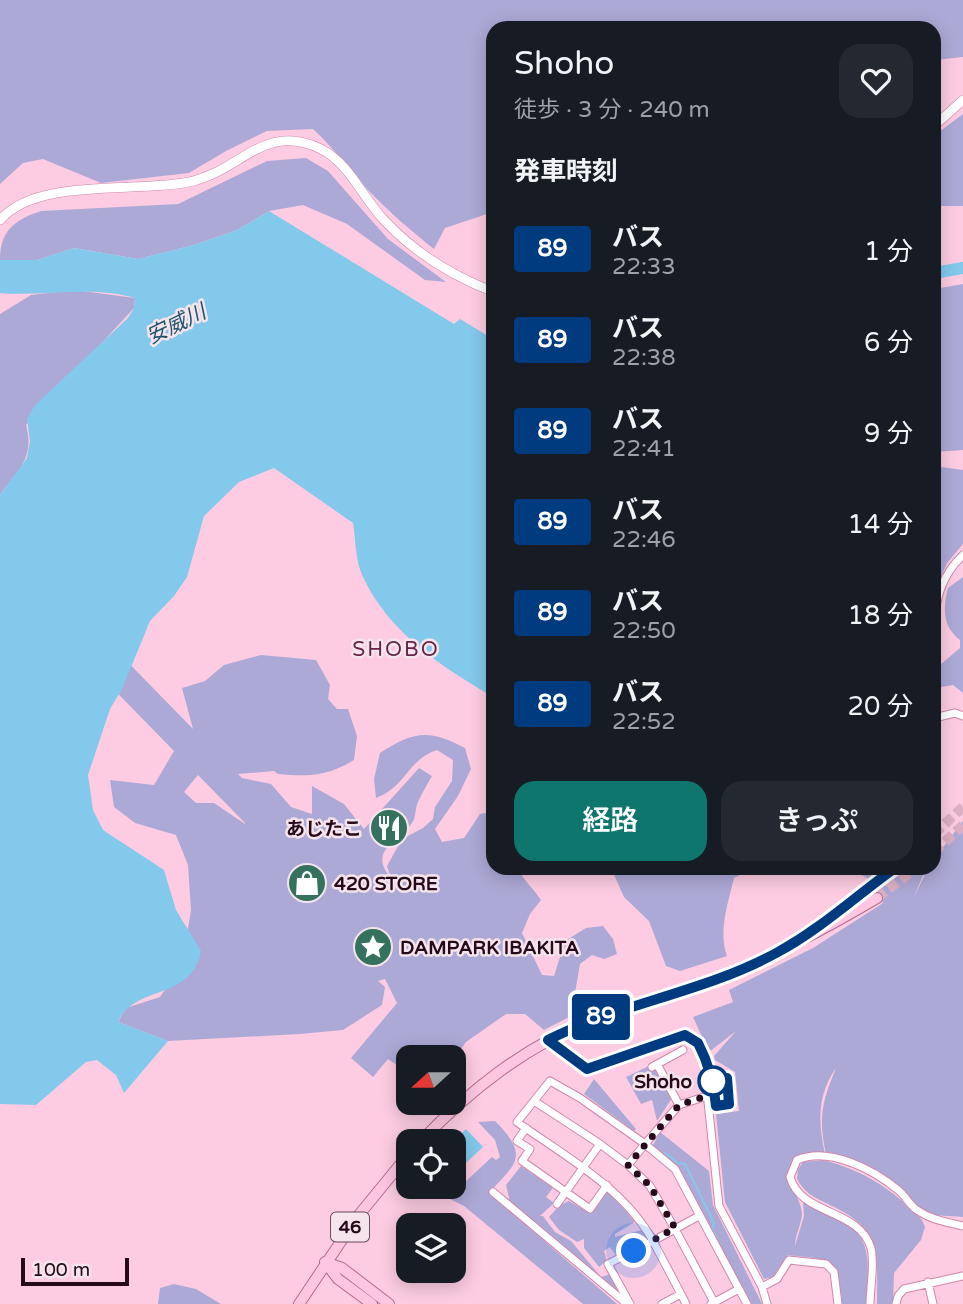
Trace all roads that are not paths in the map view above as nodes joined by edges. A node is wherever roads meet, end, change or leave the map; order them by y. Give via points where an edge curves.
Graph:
1 (963, 100) edge
2 (941, 120) edge
3 (2, 218) edge
4 (486, 288) edge
5 (963, 555) edge
6 (941, 585) edge
7 (941, 716) edge
8 (963, 716) edge
9 (870, 886) tunnel mouth
10 (877, 898) tunnel mouth
11 (836, 917) junction
12 (548, 1040) junction
13 (683, 1050) dead end
14 (707, 1096) junction
15 (534, 1101) junction
16 (679, 1105) junction
17 (526, 1128) junction
18 (434, 1129) edge
19 (600, 1144) junction
20 (645, 1144) junction
21 (628, 1165) junction
22 (583, 1168) junction
23 (396, 1170) edge
24 (607, 1185) junction
25 (566, 1192) junction
26 (495, 1196) dead end
27 (557, 1204) dead end
28 (699, 1216) junction
29 (963, 1226) edge
30 (675, 1228) junction
31 (653, 1241) junction
32 (325, 1262) junction
33 (963, 1276) edge
34 (928, 1283) junction
35 (762, 1287) junction
36 (739, 1289) junction
37 (681, 1294) junction
38 (713, 1303) edge
39 (299, 1304) edge
40 (372, 1304) edge
41 (389, 1304) edge
42 (629, 1304) edge
43 (662, 1304) edge
44 (686, 1304) edge
45 (747, 1304) edge
46 (767, 1304) edge
47 (838, 1304) edge
48 (870, 1304) edge
49 (896, 1304) edge
50 (933, 1304) edge

1 - 2 street
3 - 4 street via 23,202 42,196 192,181 250,150 279,141 309,144 325,151 345,170 395,231 430,260
5 - 6 street
7 - 8 street
9 - 11 main road
10 - 11 main road
11 - 12 main road via 776,953
12 - 14 street via 587,1069 676,1036 688,1036 701,1049
12 - 18 main road via 490,1077
13 - 16 street via 655,1065
14 - 16 street
14 - 35 street via 719,1206
15 - 17 street via 517,1122
15 - 19 street
15 - 20 street via 550,1081
16 - 20 street
17 - 22 street
17 - 25 street via 517,1141 530,1149 522,1161
19 - 21 street
19 - 22 street
20 - 21 street
20 - 28 street via 675,1169
21 - 30 street via 650,1186
22 - 24 street
22 - 25 street
23 - 32 main road, 46
24 - 25 street via 590,1209
24 - 31 street
25 - 27 street
26 - 42 street
28 - 30 street
28 - 36 street
29 - 48 street via 925,1215 898,1190 854,1163 832,1158 797,1160 790,1177 802,1196 849,1220 867,1239 872,1251
30 - 31 street
30 - 38 street
31 - 37 street
31 - 42 street via 612,1257 608,1264
32 - 39 main road, 46
32 - 40 main road via 338,1279
32 - 41 main road via 342,1268
33 - 34 street
34 - 49 street via 904,1289
34 - 50 street
35 - 46 street
35 - 47 street via 776,1279 789,1260 827,1264 834,1272
36 - 38 street
36 - 45 street
37 - 43 street
37 - 44 street

